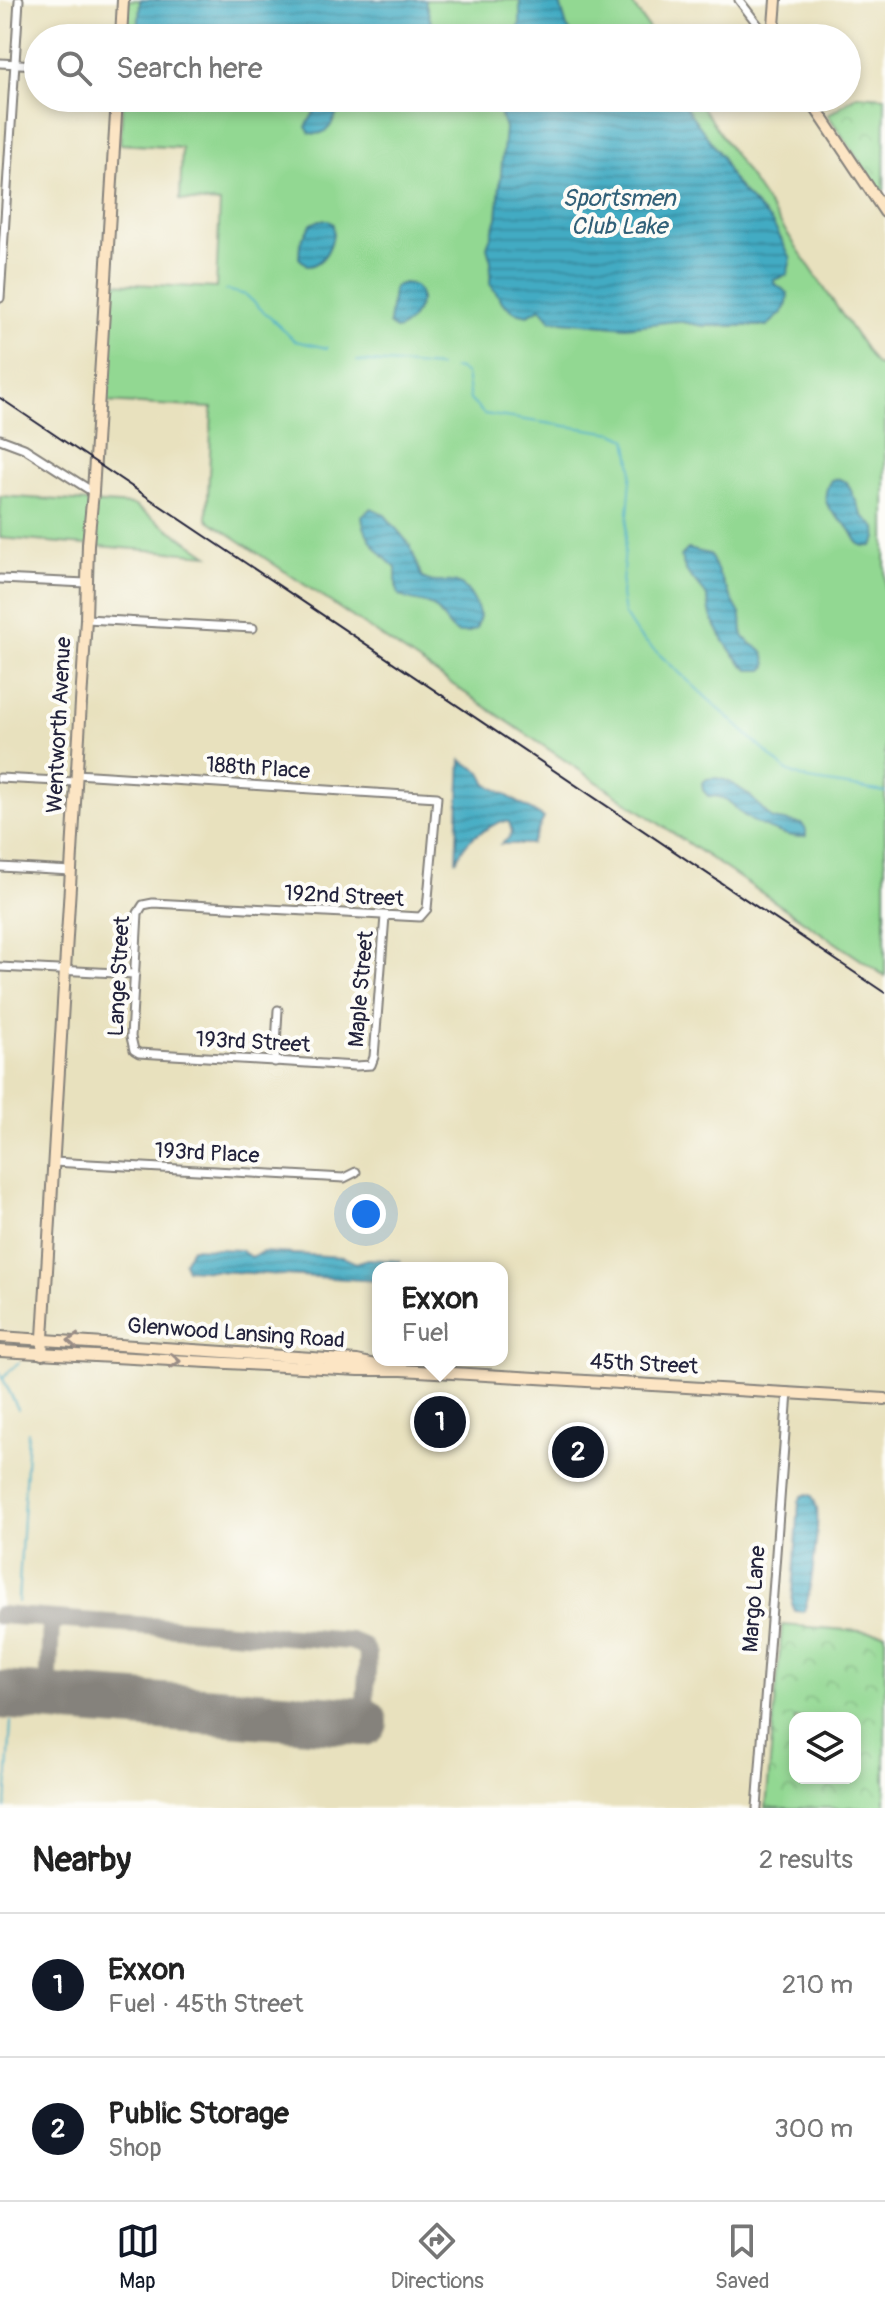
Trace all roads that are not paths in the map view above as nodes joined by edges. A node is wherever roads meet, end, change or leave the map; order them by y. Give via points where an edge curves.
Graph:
1 (19, 0) edge
2 (123, 0) edge
3 (739, 0) edge
4 (776, 0) edge
5 (122, 24) edge
6 (759, 24) edge
7 (772, 24) edge
8 (0, 63) edge
9 (15, 64) junction
10 (24, 64) edge
11 (116, 112) edge
12 (818, 112) edge
13 (885, 212) edge
14 (0, 298) edge
15 (0, 439) edge
16 (93, 492) junction
17 (0, 579) edge
18 (86, 583) junction
19 (86, 619) junction
20 (253, 628) dead end
21 (0, 778) edge
22 (76, 778) junction
23 (437, 797) joint
24 (0, 867) edge
25 (71, 871) junction
26 (143, 905) joint
27 (385, 916) junction
28 (0, 967) edge
29 (65, 971) junction
30 (135, 974) junction
31 (278, 1010) dead end
32 (134, 1050) joint
33 (275, 1062) junction
34 (371, 1065) joint
35 (53, 1162) junction
36 (356, 1172) dead end
37 (0, 1337) edge
38 (42, 1339) junction
39 (0, 1351) edge
40 (42, 1354) junction
41 (372, 1364) edge
42 (382, 1366) edge
43 (402, 1370) junction
44 (788, 1392) junction
45 (885, 1398) edge
46 (757, 1808) edge

1 - 9 street
2 - 5 street
3 - 6 street
4 - 7 street
8 - 9 street
9 - 10 street
9 - 14 street
11 - 16 street, Wentworth Avenue
12 - 13 street
15 - 16 street via 24,448
16 - 18 street, Wentworth Avenue
17 - 18 street
18 - 19 street, Wentworth Avenue
19 - 20 street
19 - 22 street, Wentworth Avenue
21 - 22 street, 188th Place
22 - 23 street, 188th Place
22 - 25 street, Wentworth Avenue
23 - 27 street, 192nd Street via 426,912 416,918
24 - 25 street
25 - 29 street, Wentworth Avenue
26 - 27 street, 192nd Street
26 - 30 street, Lange Street via 138,913
27 - 34 street, Maple Street
28 - 29 street
29 - 30 street
29 - 35 street, Wentworth Avenue
30 - 32 street, Lange Street
31 - 33 street
32 - 33 street, 193rd Street
33 - 34 street, 193rd Street
35 - 36 street, 193rd Place via 344,1178
35 - 38 street, Wentworth Avenue
37 - 38 street, Glenwood Lansing Road
38 - 40 street, Wentworth Avenue
41 -> 38 street, Glenwood Lansing Road
39 - 40 street, Glenwood Lansing Road
40 -> 43 street, Glenwood Lansing Road
43 -> 42 street, Glenwood Lansing Road
43 - 44 street, 45th Street
44 - 45 street, 45th Street
44 - 46 street, Margo Lane

